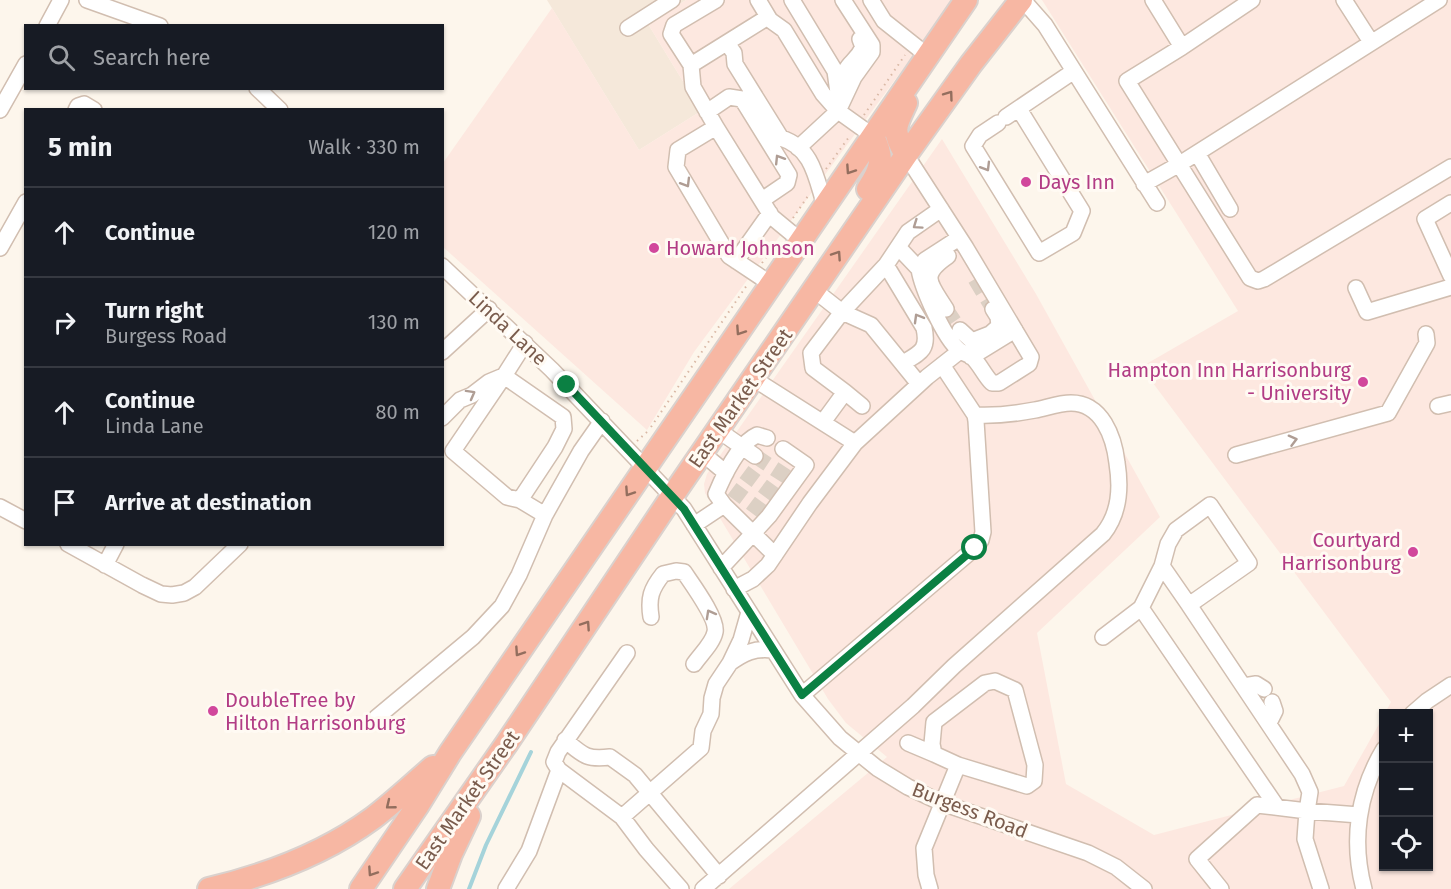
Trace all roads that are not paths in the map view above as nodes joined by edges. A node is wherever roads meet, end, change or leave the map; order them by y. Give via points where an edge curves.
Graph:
1 (61, 0) edge
2 (87, 0) edge
3 (672, 0) edge
4 (716, 0) edge
5 (758, 0) edge
6 (792, 0) edge
7 (802, 0) edge
8 (835, 0) edge
9 (843, 0) edge
10 (871, 0) edge
11 (966, 0) edge
12 (1022, 0) edge
13 (1154, 0) edge
14 (1252, 0) edge
15 (1344, 0) edge
16 (1433, 2) edge
17 (768, 17) junction
18 (48, 24) edge
19 (154, 24) edge
20 (628, 28) dead end
21 (1371, 42) junction
22 (1182, 47) junction
23 (730, 48) junction
24 (917, 54) junction
25 (691, 65) junction
26 (24, 68) edge
27 (835, 71) junction
28 (1074, 71) junction
29 (259, 90) edge
30 (840, 106) junction
31 (77, 108) edge
32 (91, 108) edge
33 (278, 108) edge
34 (0, 110) edge
35 (707, 112) junction
36 (1008, 117) junction
37 (716, 127) junction
38 (873, 136) junction
39 (795, 144) junction
40 (1197, 153) junction
41 (906, 155) junction
42 (1178, 165) junction
43 (1451, 167) edge
44 (1144, 184) junction
45 (819, 198) junction
46 (1157, 203) dead end
47 (1451, 203) edge
48 (24, 206) edge
49 (766, 206) junction
50 (941, 209) junction
51 (1230, 209) dead end
52 (855, 229) junction
53 (791, 233) junction
54 (957, 239) junction
55 (898, 247) junction
56 (0, 248) edge
57 (736, 261) junction
58 (974, 262) junction
59 (1448, 263) edge
60 (886, 265) junction
61 (444, 269) edge
62 (919, 269) junction
63 (761, 276) junction
64 (975, 279) tunnel mouth
65 (1451, 286) edge
66 (1356, 288) dead end
67 (814, 290) junction
68 (489, 309) junction
69 (946, 309) tunnel mouth
70 (993, 309) tunnel mouth
71 (842, 312) junction
72 (960, 330) tunnel mouth
73 (1015, 330) junction
74 (1426, 334) dead end
75 (525, 343) junction
76 (444, 350) edge
77 (965, 354) junction
78 (903, 363) junction
79 (942, 365) junction
80 (504, 376) junction
81 (754, 379) junction
82 (919, 384) junction
83 (567, 385) junction
84 (844, 392) junction
85 (548, 406) junction
86 (862, 406) dead end
87 (975, 415) junction
88 (444, 416) edge
89 (602, 421) junction
90 (823, 422) junction
91 (718, 430) junction
92 (767, 438) dead end
93 (855, 443) junction
94 (448, 446) edge
95 (555, 447) junction
96 (783, 449) dead end
97 (749, 452) junction
98 (702, 453) junction
99 (1236, 455) dead end
100 (575, 461) junction
101 (646, 467) junction
102 (538, 474) junction
103 (731, 475) junction
104 (560, 488) junction
105 (785, 489) junction
106 (673, 495) junction
107 (520, 500) junction
108 (810, 503) junction
109 (724, 505) junction
110 (0, 507) edge
111 (545, 515) junction
112 (24, 520) edge
113 (694, 525) junction
114 (754, 534) junction
115 (72, 546) edge
116 (115, 546) edge
117 (238, 546) edge
118 (775, 555) junction
119 (105, 565) junction
120 (1162, 566) junction
121 (721, 568) junction
122 (734, 589) junction
123 (1189, 604) junction
124 (1141, 608) junction
125 (749, 612) junction
126 (651, 617) dead end
127 (1103, 637) dead end
128 (772, 650) junction
129 (627, 652) dead end
130 (730, 663) junction
131 (693, 664) dead end
132 (1451, 685) edge
133 (1244, 687) junction
134 (802, 695) junction
135 (1417, 709) edge
136 (376, 718) dead end
137 (1269, 723) junction
138 (565, 740) junction
139 (908, 742) dead end
140 (507, 743) junction
141 (450, 753) junction
142 (858, 753) junction
143 (934, 754) junction
144 (1379, 758) edge
145 (958, 765) junction
146 (559, 770) junction
147 (650, 792) junction
148 (942, 803) junction
149 (1277, 807) junction
150 (1307, 811) junction
151 (1359, 815) junction
152 (622, 817) junction
153 (719, 876) junction
154 (209, 889) edge
155 (361, 889) edge
156 (405, 889) edge
157 (438, 889) edge
158 (506, 889) edge
159 (681, 889) edge
160 (703, 889) edge
161 (930, 889) edge
162 (1144, 889) edge
163 (1221, 889) edge
164 (1321, 889) edge
165 (1364, 889) edge

1 - 18 street
2 - 19 street
3 - 20 street
4 - 25 street via 674,25 671,34
5 - 17 street
6 - 27 street
7 - 27 street via 836,60
8 - 30 street via 863,47 846,66
9 - 30 street via 872,45 872,52
10 - 24 street via 884,21
11 - 24 highway, East Market Street
12 - 28 street via 1046,24
41 -> 12 highway, East Market Street
13 - 22 street
14 - 22 street
15 - 21 street
16 - 21 street
17 - 23 street
17 - 30 street via 784,30 823,94
21 - 40 street
22 - 42 street via 1127,81
23 - 25 street
23 - 39 street via 735,64 781,138
24 - 38 highway, East Market Street
24 - 41 highway via 896,124 895,135
25 - 35 street via 693,87
26 - 34 street
27 - 30 street
28 - 36 street
28 - 44 street
29 - 33 street
30 - 38 street
30 - 39 street
31 - 32 street via 84,104
35 - 37 street
49 -> 35 street via 787,183 789,175 742,99 729,96
36 -> 36 street via 980,135 973,146 1039,253 1074,233 1082,212 1033,132
37 - 49 street
37 -> 57 street via 678,150 676,167 729,256
38 -> 45 highway, East Market Street
38 - 52 highway via 882,162 856,207
39 - 45 street via 812,162
40 - 42 street
40 - 51 street
41 - 50 street
41 - 52 highway, East Market Street
42 - 43 street via 1244,270 1258,281
42 - 44 street
44 - 46 street
45 - 53 highway, East Market Street
47 - 59 street via 1425,219
48 - 56 street
49 - 53 street
49 - 57 street
50 - 54 street
50 -> 55 street via 908,232
67 -> 52 highway, East Market Street
53 - 63 highway, East Market Street
54 - 58 street
54 - 62 street via 925,260
54 - 69 street via 954,252 933,266 929,276
55 - 60 street
55 - 62 street
57 - 63 street
58 - 64 street via 971,273
58 - 73 street
60 - 71 street
78 -> 60 street via 922,351 927,339
61 - 68 street, Linda Lane
62 - 77 street via 921,284 951,341
63 -> 101 highway, East Market Street
65 - 66 street via 1367,312
67 - 71 street
67 - 81 highway, East Market Street
68 - 75 street, Linda Lane
68 - 76 street
70 - 72 street via 999,326 990,334 972,341
71 - 78 street via 871,325
71 - 84 street via 811,353 813,368
73 - 77 street
73 - 77 street via 1031,357 1029,364 999,383 992,383
99 -> 74 street via 1388,413 1426,343
75 - 80 street
75 - 83 street, Linda Lane
77 - 79 street
78 - 82 street
79 - 82 street
79 - 87 street
80 - 85 street
88 -> 80 street via 460,400
80 - 94 street
81 - 90 street
81 - 91 highway, East Market Street
82 - 93 street
83 - 85 street
83 - 89 street, Linda Lane
84 - 86 street
84 - 90 street
85 - 95 street via 563,417 564,429
87 - 134 street via 983,532 979,544
87 - 142 street via 1012,414 1069,402 1093,410 1111,435 1115,451 1119,487 1115,512 1103,534
89 - 100 street
89 - 101 street, Linda Lane
90 - 93 street
91 - 97 street
91 - 98 highway, East Market Street
92 - 97 street via 757,435
93 - 108 street
94 - 107 street via 507,497
95 - 100 street
95 - 102 street
96 - 105 street via 806,465
97 - 103 street
98 - 103 street
98 - 106 highway, East Market Street
100 - 104 street
101 - 106 street, Linda Lane
101 -> 141 highway, East Market Street
102 - 104 street
102 - 107 street
103 - 109 street via 716,494
104 - 111 street
105 - 108 street
105 - 114 street
106 - 113 street, Burgess Road
140 -> 106 highway, East Market Street
107 - 111 street
108 - 118 street
109 - 113 street
109 - 114 street
110 - 112 street
111 - 136 street via 512,590 495,614 474,637
113 - 121 street, Burgess Road
114 - 118 street
114 - 121 street
115 - 119 street
116 - 119 street
117 - 119 street via 195,587 178,595 156,592
118 - 122 street via 757,576
120 - 123 street
120 - 123 street via 1176,530 1210,505 1249,563
120 - 124 street
121 - 122 street, Burgess Road
122 - 125 street, Burgess Road
123 - 133 street
124 - 127 street
124 - 149 street
125 - 128 street, Burgess Road
125 - 130 street
131 -> 126 street via 716,630 714,620 684,572 663,574 657,581 648,603
128 - 130 street via 753,650
128 - 134 street, Burgess Road
129 - 138 street
130 - 147 street via 716,684 701,748
132 - 135 street
133 - 137 street
133 - 137 street via 1256,684 1268,696 1275,711
134 - 142 street, Burgess Road
137 - 150 street via 1310,792
138 - 146 street via 554,762
138 - 147 street via 584,756 610,758 635,775
139 - 143 street
140 - 156 highway, East Market Street
140 - 157 highway via 466,822
141 -> 154 highway via 373,818 333,843 269,872
141 -> 155 highway, East Market Street
142 - 148 street, Burgess Road via 897,780
142 - 153 street
143 - 145 street
143 - 145 street via 934,722 985,683 995,681 1015,690 1035,765 1034,781 1027,786
144 - 151 street
145 - 148 street
146 - 152 street
146 - 158 street via 529,851
147 - 152 street
147 - 153 street
148 - 161 street via 924,848
148 - 162 street, Burgess Road via 1088,853 1116,867
149 - 150 street
149 - 163 street via 1257,805 1197,859
150 - 151 street
150 - 164 street via 1305,839
151 - 165 street via 1358,855
152 - 159 street
153 - 160 street

